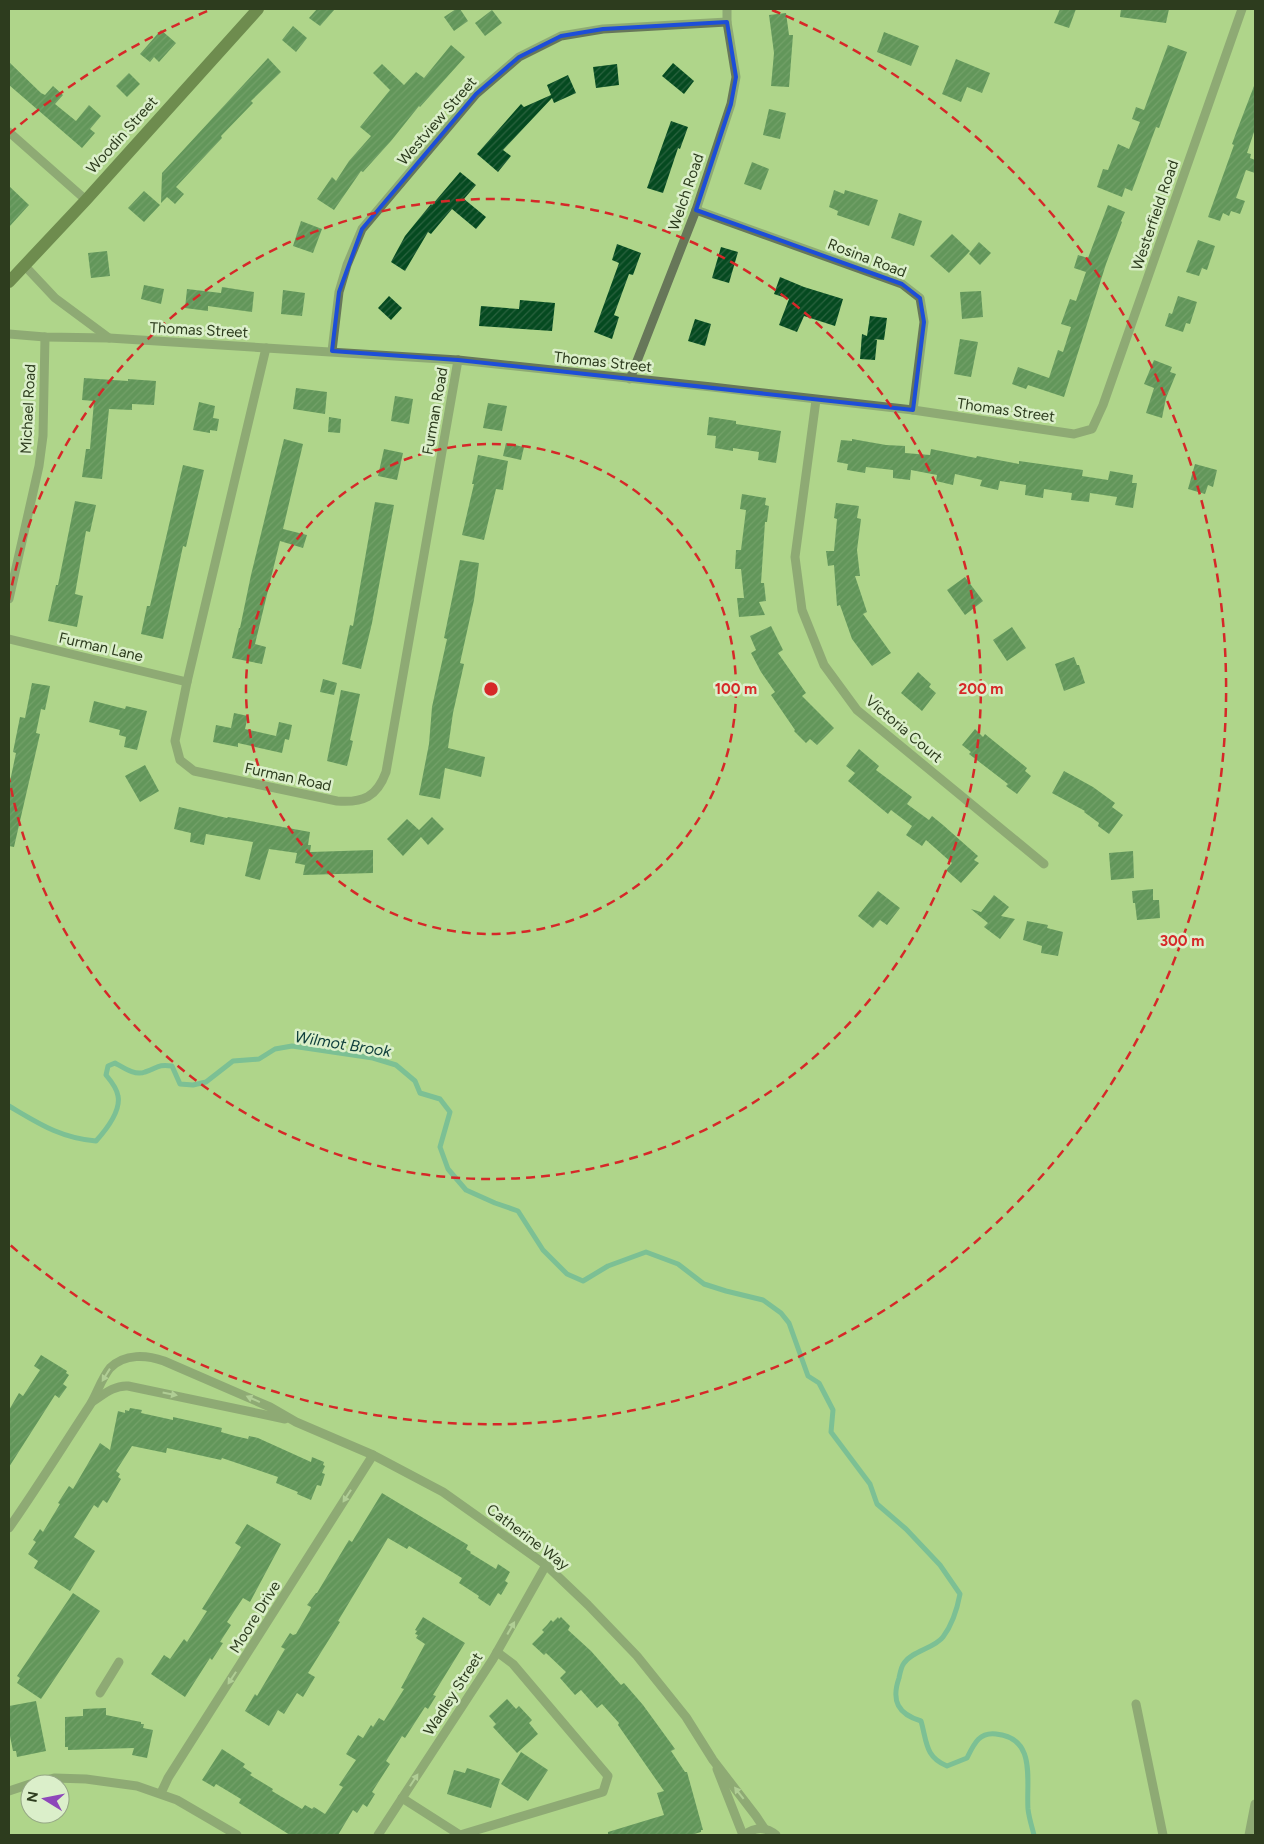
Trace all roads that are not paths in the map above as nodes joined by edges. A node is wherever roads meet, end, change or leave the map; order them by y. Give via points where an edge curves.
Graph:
1 (258, 9) edge
2 (728, 9) edge
3 (1242, 9) edge
4 (727, 22) junction
5 (9, 132) edge
6 (86, 200) junction
7 (696, 210) junction
8 (24, 265) junction
9 (9, 282) edge
10 (9, 334) edge
11 (45, 337) junction
12 (109, 338) junction
13 (266, 348) junction
14 (332, 351) junction
15 (458, 360) junction
16 (630, 379) junction
17 (816, 400) junction
18 (913, 410) junction
19 (1092, 429) joint
20 (9, 599) edge
21 (9, 639) edge
22 (187, 682) junction
23 (1044, 864) dead end
24 (92, 1402) junction
25 (296, 1422) junction
26 (373, 1455) junction
27 (9, 1528) edge
28 (546, 1565) junction
29 (497, 1652) junction
30 (119, 1662) dead end
31 (100, 1693) dead end
32 (1136, 1704) dead end
33 (713, 1760) junction
34 (70, 1778) edge
35 (162, 1793) junction
36 (402, 1798) junction
37 (1255, 1804) edge
38 (764, 1828) junction
39 (237, 1835) edge
40 (378, 1835) edge
41 (744, 1835) edge
42 (776, 1835) edge
43 (1163, 1835) edge
44 (1249, 1835) edge

1 - 6 main road, Woodin Street
2 - 4 street, Welch Road
3 - 19 street, Westerfield Road
4 - 7 street, Welch Road via 736,77 731,104
4 - 14 street, Westview Street via 603,29 561,36 520,57 476,94 362,230 346,264 339,292
5 - 6 street
6 - 8 main road, Woodin Street
7 - 16 street, Welch Road
7 - 18 street, Rosina Road via 902,284 920,298 924,322
8 - 9 main road, Woodin Street
8 - 12 street via 56,298
10 - 11 street, Thomas Street
11 - 12 street, Thomas Street
11 - 20 street, Michael Road via 43,436 39,466
12 - 13 street, Thomas Street
13 - 14 street, Thomas Street
13 - 22 street, Furman Road
14 - 15 street, Thomas Street
15 - 16 street, Thomas Street
15 - 22 street, Furman Road via 386,772 381,784 364,800 351,802 194,771 180,760 174,741
16 - 17 street, Thomas Street
17 - 18 street, Thomas Street
17 - 23 street, Victoria Court via 795,557 802,610 824,665 857,710
18 - 19 street, Thomas Street via 1074,434
21 - 22 street, Furman Lane
24 -> 25 street, Catherine Way via 120,1385
25 -> 24 street, Catherine Way via 270,1407 151,1356 127,1358 110,1368
24 - 27 street
25 - 26 street, Catherine Way
26 - 28 street, Catherine Way via 443,1492
26 -> 35 street, Moore Drive via 168,1778
29 -> 28 street, Wadley Street
28 - 33 street, Catherine Way via 637,1656 686,1716
36 -> 29 street, Wadley Street
29 - 36 street via 513,1664 608,1776 603,1792 460,1835
30 - 31 street
32 - 43 street
38 -> 33 street, Catherine Way
33 - 41 street, Catherine Way
34 - 35 street via 137,1786
35 - 39 street
36 - 40 street, Wadley Street
37 - 44 street
38 - 41 street
38 - 42 street

